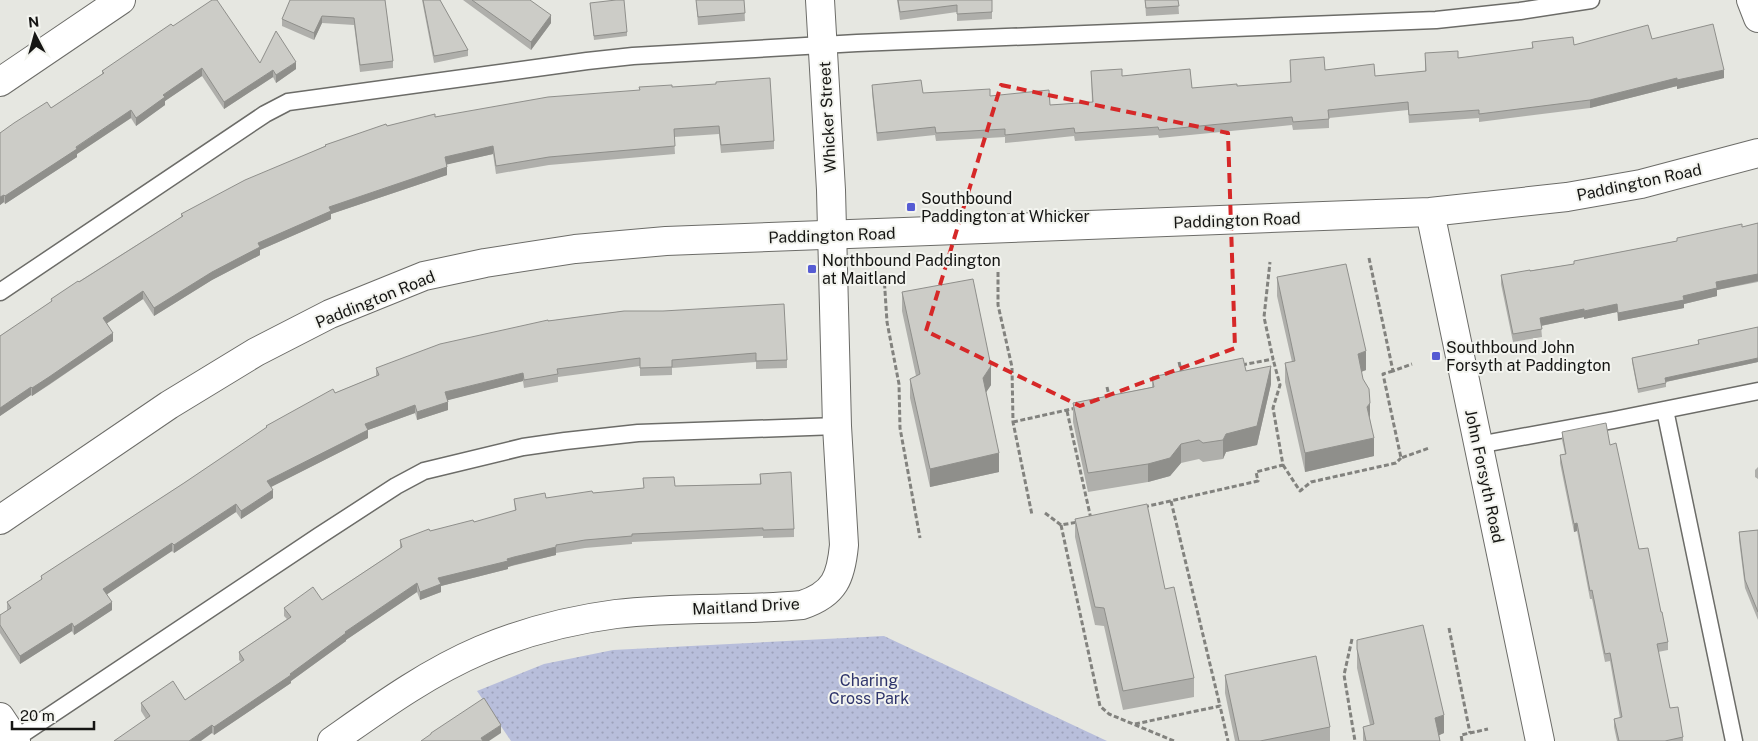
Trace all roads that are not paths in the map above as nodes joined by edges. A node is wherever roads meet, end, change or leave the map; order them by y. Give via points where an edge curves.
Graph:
1 (122, 0) edge
2 (820, 0) edge
3 (1591, 0) edge
4 (1750, 0) edge
5 (1758, 18) edge
6 (824, 44) junction
7 (0, 82) edge
8 (1758, 153) edge
9 (1430, 212) junction
10 (831, 235) junction
11 (0, 292) edge
12 (1758, 391) edge
13 (1664, 410) junction
14 (837, 426) junction
15 (1478, 445) junction
16 (0, 520) edge
17 (0, 716) edge
18 (15, 740) edge
19 (332, 741) edge
20 (1540, 741) edge
21 (1734, 741) edge

1 - 7 street
2 - 6 street, Whicker Street
3 - 6 lane via 1436,20
4 - 5 street
6 - 10 street, Whicker Street
6 - 11 lane via 596,60 288,102 265,114
8 - 9 street, Paddington Road via 1641,184 1567,197
9 - 10 street, Paddington Road
9 - 15 street, John Forsyth Road
10 - 14 street, Maitland Drive
10 - 16 street, Paddington Road via 575,248 424,276 330,314 256,352 169,406
12 - 13 lane
13 - 15 lane
13 - 21 lane
14 - 18 lane via 638,433 565,440 424,471 327,531
14 - 19 street, Maitland Drive via 844,545 842,564 838,580 816,600 783,607 618,613 565,622 514,637 453,664 388,702
15 - 20 street, John Forsyth Road
17 - 18 street

